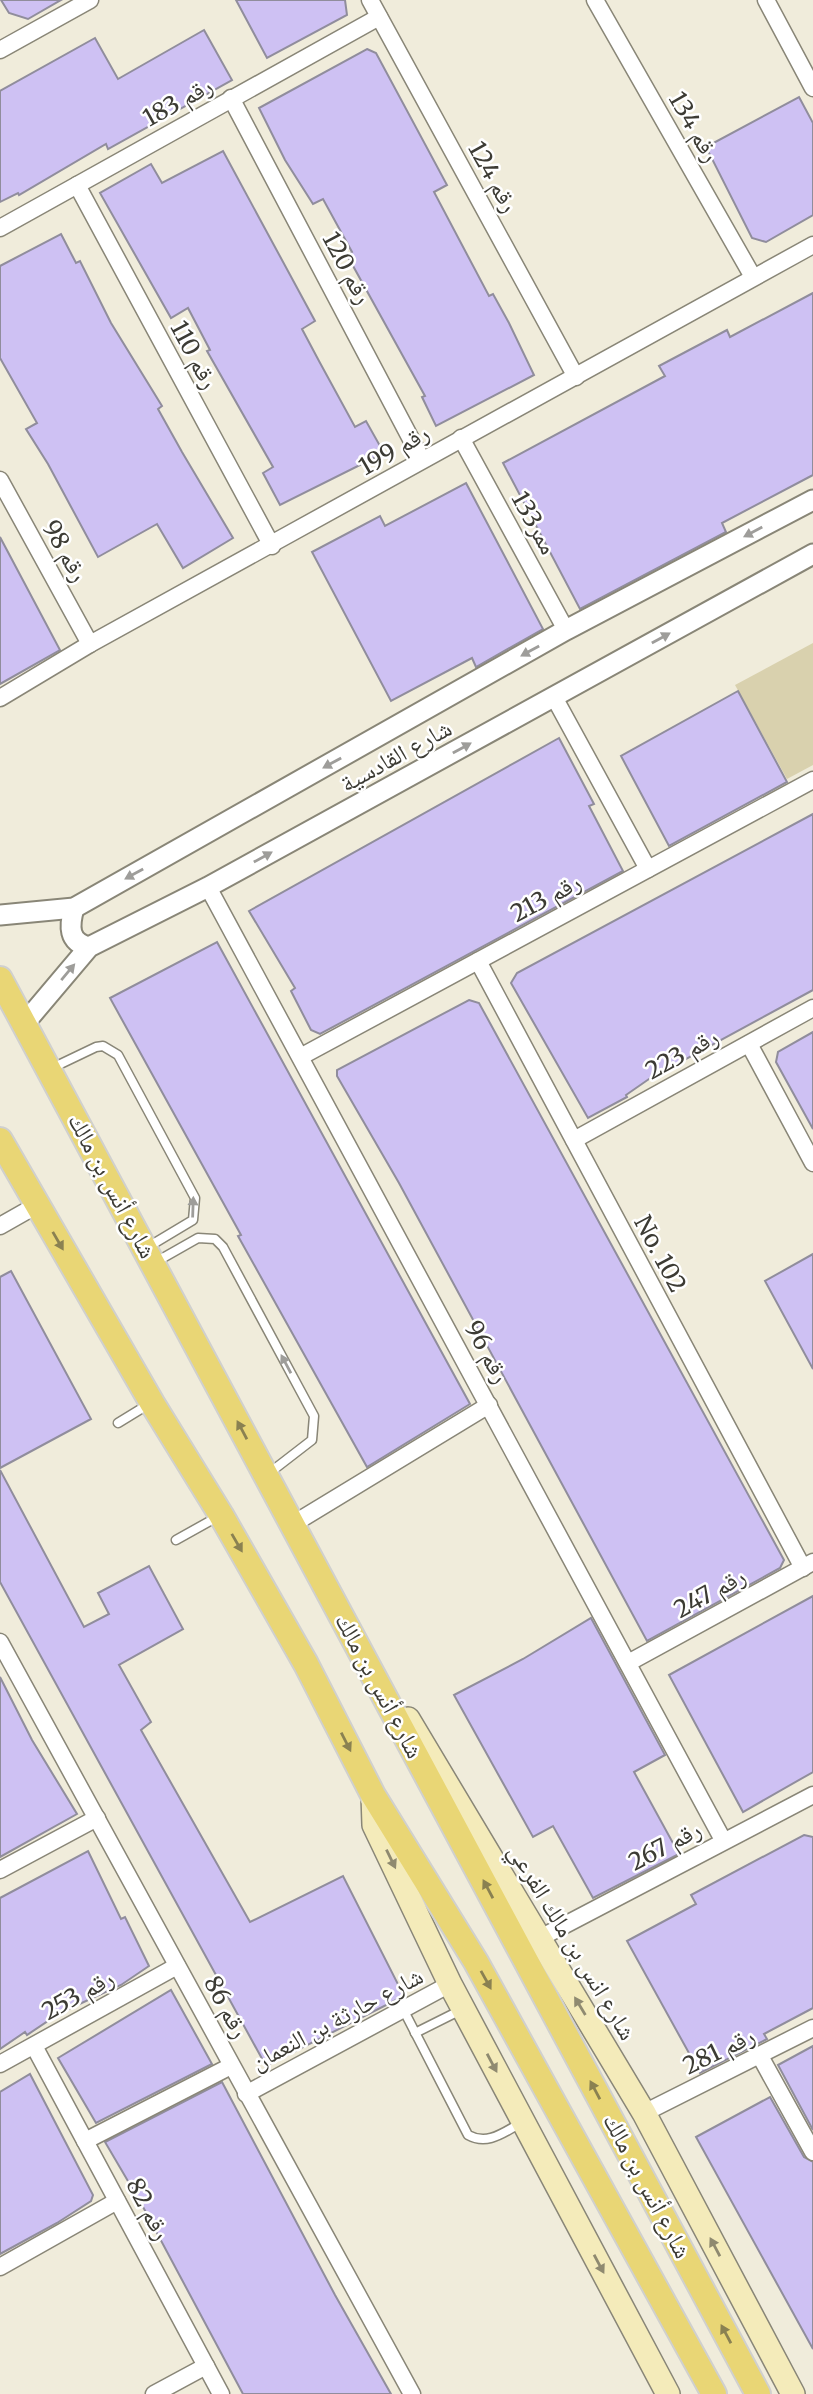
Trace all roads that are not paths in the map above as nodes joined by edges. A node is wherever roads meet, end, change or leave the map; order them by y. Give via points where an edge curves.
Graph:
1 (90, 0) edge
2 (370, 0) edge
3 (595, 0) edge
4 (766, 0) edge
5 (379, 17) junction
6 (0, 49) edge
7 (813, 88) edge
8 (231, 98) junction
9 (77, 185) junction
10 (0, 228) edge
11 (813, 245) edge
12 (752, 277) junction
13 (576, 377) junction
14 (461, 438) junction
15 (422, 460) junction
16 (0, 480) edge
17 (813, 500) edge
18 (272, 546) junction
19 (813, 554) edge
20 (566, 631) junction
21 (90, 644) junction
22 (554, 697) junction
23 (0, 698) edge
24 (813, 780) edge
25 (648, 869) junction
26 (208, 887) junction
27 (74, 908) junction
28 (0, 915) edge
29 (89, 947) junction
30 (478, 961) junction
31 (0, 979) edge
32 (813, 1008) edge
33 (24, 1024) junction
34 (749, 1044) junction
35 (302, 1056) junction
36 (49, 1070) junction
37 (0, 1140) edge
38 (574, 1140) junction
39 (813, 1163) edge
40 (37, 1205) junction
41 (0, 1226) edge
42 (150, 1256) junction
43 (152, 1403) junction
44 (489, 1405) junction
45 (118, 1423) dead end
46 (266, 1475) junction
47 (221, 1515) junction
48 (293, 1524) junction
49 (176, 1540) dead end
50 (808, 1565) edge
51 (0, 1642) edge
52 (628, 1663) junction
53 (373, 1795) junction
54 (813, 1795) edge
55 (97, 1818) junction
56 (723, 1840) junction
57 (0, 1870) edge
58 (540, 1938) junction
59 (177, 1966) junction
60 (450, 1984) junction
61 (464, 2008) junction
62 (403, 2009) junction
63 (813, 2028) edge
64 (415, 2033) junction
65 (34, 2046) junction
66 (760, 2056) junction
67 (0, 2064) edge
68 (231, 2066) junction
69 (246, 2094) junction
70 (644, 2113) junction
71 (523, 2122) junction
72 (85, 2141) junction
73 (813, 2152) edge
74 (117, 2201) junction
75 (0, 2267) edge
76 (206, 2365) junction
77 (154, 2394) edge
78 (222, 2394) edge
79 (412, 2394) edge
80 (668, 2394) edge
81 (714, 2394) edge
82 (758, 2394) edge
83 (793, 2394) edge

1 - 6 street
2 - 5 street, رقم 124
3 - 12 street, رقم 134
4 - 7 street
5 - 8 street, رقم 183
5 - 13 street, رقم 124
8 - 9 street, رقم 183
8 - 15 street, رقم 120
9 - 10 street, رقم 183
9 - 18 street, رقم 110
11 - 12 street, رقم 199
12 - 13 street, رقم 199
13 - 14 street, رقم 199
14 - 15 street, رقم 199
14 - 20 street, ممر133
15 - 18 street, رقم 199
16 - 21 street, رقم 98
17 -> 20 street, شارع القادسية
18 - 21 street, رقم 199
22 -> 19 street, شارع القادسية
20 -> 27 street, شارع القادسية
21 - 23 street, رقم 199
22 - 25 street
26 -> 22 street, شارع القادسية
24 - 25 street, رقم 213
25 - 30 street, رقم 213
26 - 29 street, شارع القادسية
26 - 35 street, رقم 96
27 - 28 street, شارع القادسية
27 - 29 street via 72,936 79,945
33 -> 29 street, شارع القادسية
30 - 35 street, رقم 213
30 - 38 street, No. 102
31 - 33 main road, شارع أنس بن مالك
32 - 34 street, رقم 223
33 - 36 main road, شارع أنس بن مالك
34 - 38 street, رقم 223
34 - 39 street
35 - 44 street, رقم 96
36 - 42 main road, شارع أنس بن مالك
42 -> 36 lane via 192,1220 195,1198 124,1066 118,1055 103,1046
37 - 40 main road, شارع أنس بن مالك
38 - 50 street, No. 102
40 - 41 street
40 -> 43 main road, شارع أنس بن مالك
46 -> 42 main road, شارع أنس بن مالك
46 -> 42 lane via 312,1440 314,1416 215,1239 198,1238
43 - 45 lane
43 - 47 main road, شارع أنس بن مالك
44 - 48 street
44 - 52 street, رقم 96
46 - 48 main road, شارع أنس بن مالك
47 - 49 lane
47 -> 53 main road, شارع أنس بن مالك via 306,1664
48 - 58 main road, شارع انس بن مالك الفرعي
82 -> 48 main road, شارع أنس بن مالك
50 - 52 street, رقم 247
51 - 55 street, رقم 86
52 - 56 street, رقم 96
53 -> 60 main road via 374,1825
53 -> 81 main road, شارع أنس بن مالك via 476,1962
54 - 56 street, رقم 267
55 - 57 street
55 - 59 street, رقم 86
56 - 58 street, رقم 267
70 -> 58 main road, شارع انس بن مالك الفرعي
59 - 65 street, رقم 253
59 - 68 street, رقم 86
60 - 61 main road
60 - 62 street, شارع حارثة بن النعمان
61 - 64 lane
61 -> 71 main road
62 - 64 lane
62 - 69 street, شارع حارثة بن النعمان
63 - 66 street, رقم 281
64 - 71 lane via 468,2135 488,2140
65 - 67 street, رقم 253
65 - 72 street, رقم 82
66 - 70 street, رقم 281
66 - 73 street
68 - 69 street, رقم 86
68 - 72 street
69 - 79 street, رقم 86
83 -> 70 main road, شارع انس بن مالك الفرعي
71 -> 80 main road
72 - 74 street, رقم 82
74 - 75 street
74 - 76 street, رقم 82
76 - 77 street
76 - 78 street, رقم 82

